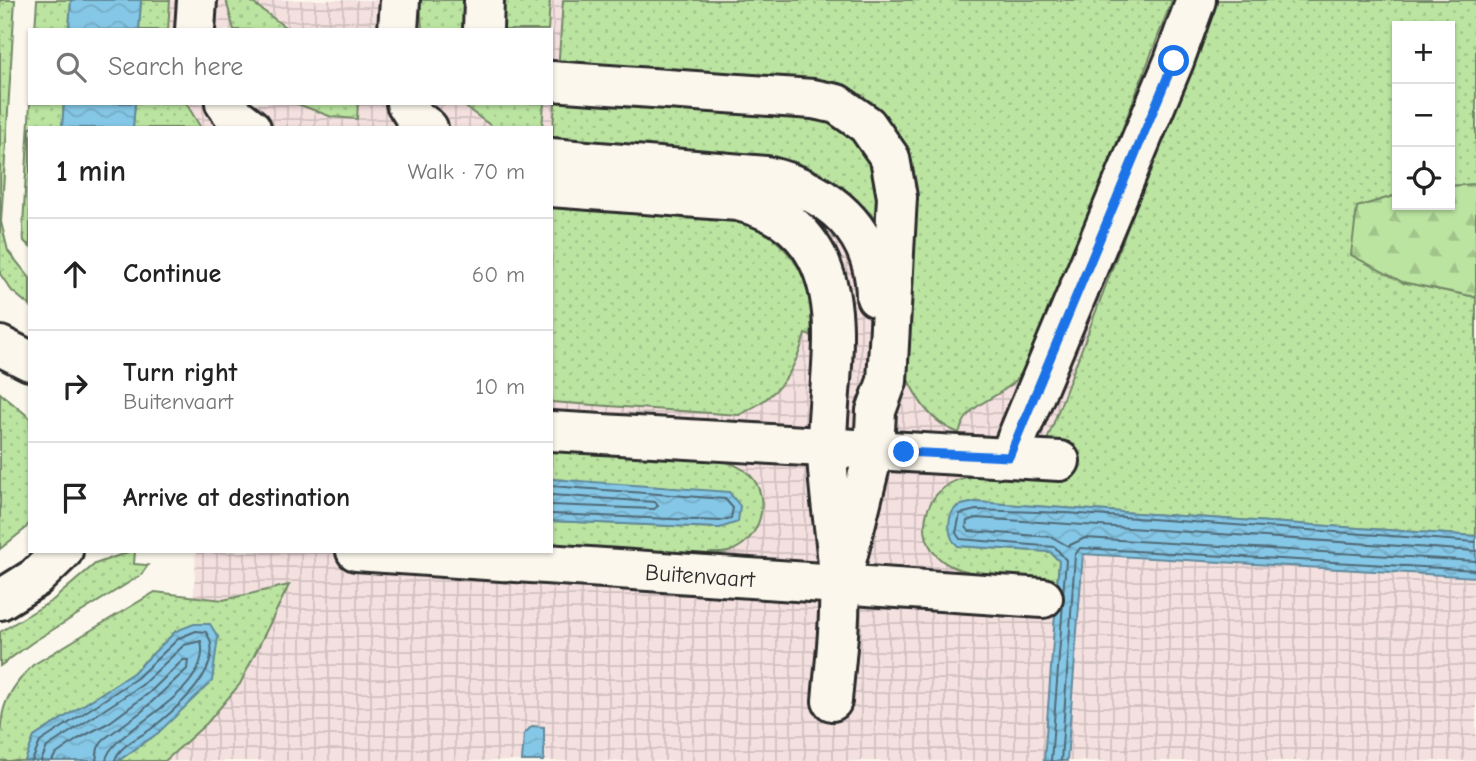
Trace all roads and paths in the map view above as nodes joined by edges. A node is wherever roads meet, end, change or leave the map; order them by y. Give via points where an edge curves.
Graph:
1 (197, 0) edge
2 (400, 0) edge
3 (484, 0) edge
4 (1196, 0) edge
5 (195, 28) edge
6 (398, 28) edge
7 (483, 28) edge
8 (553, 81) edge
9 (226, 105) edge
10 (407, 105) edge
11 (248, 126) edge
12 (425, 126) edge
13 (553, 158) edge
14 (553, 187) edge
15 (0, 346) edge
16 (28, 360) edge
17 (876, 411) junction
18 (553, 431) edge
19 (827, 448) junction
20 (874, 450) junction
21 (1009, 457) junction
22 (1060, 461) dead end
23 (61, 553) edge
24 (384, 553) edge
25 (840, 586) junction
26 (1043, 598) dead end
27 (0, 600) edge
28 (832, 701) dead end

1 - 5 street
2 - 6 street
3 - 7 street
4 - 21 street
8 - 17 street via 813,99 837,104 867,125 890,158 897,197 887,381
9 - 11 street
10 - 12 street
13 - 17 street via 766,176 792,182 841,212 860,236 873,264
14 - 19 street via 738,201 768,209 791,222 806,237 828,288 832,350
15 - 16 street
17 - 20 street
18 - 19 street
19 - 20 street
19 - 25 street
20 - 21 street
20 - 25 street
21 - 22 street
23 - 27 street via 35,578
24 - 25 street, Buitenvaart
25 - 26 street, Buitenvaart
25 - 28 street

